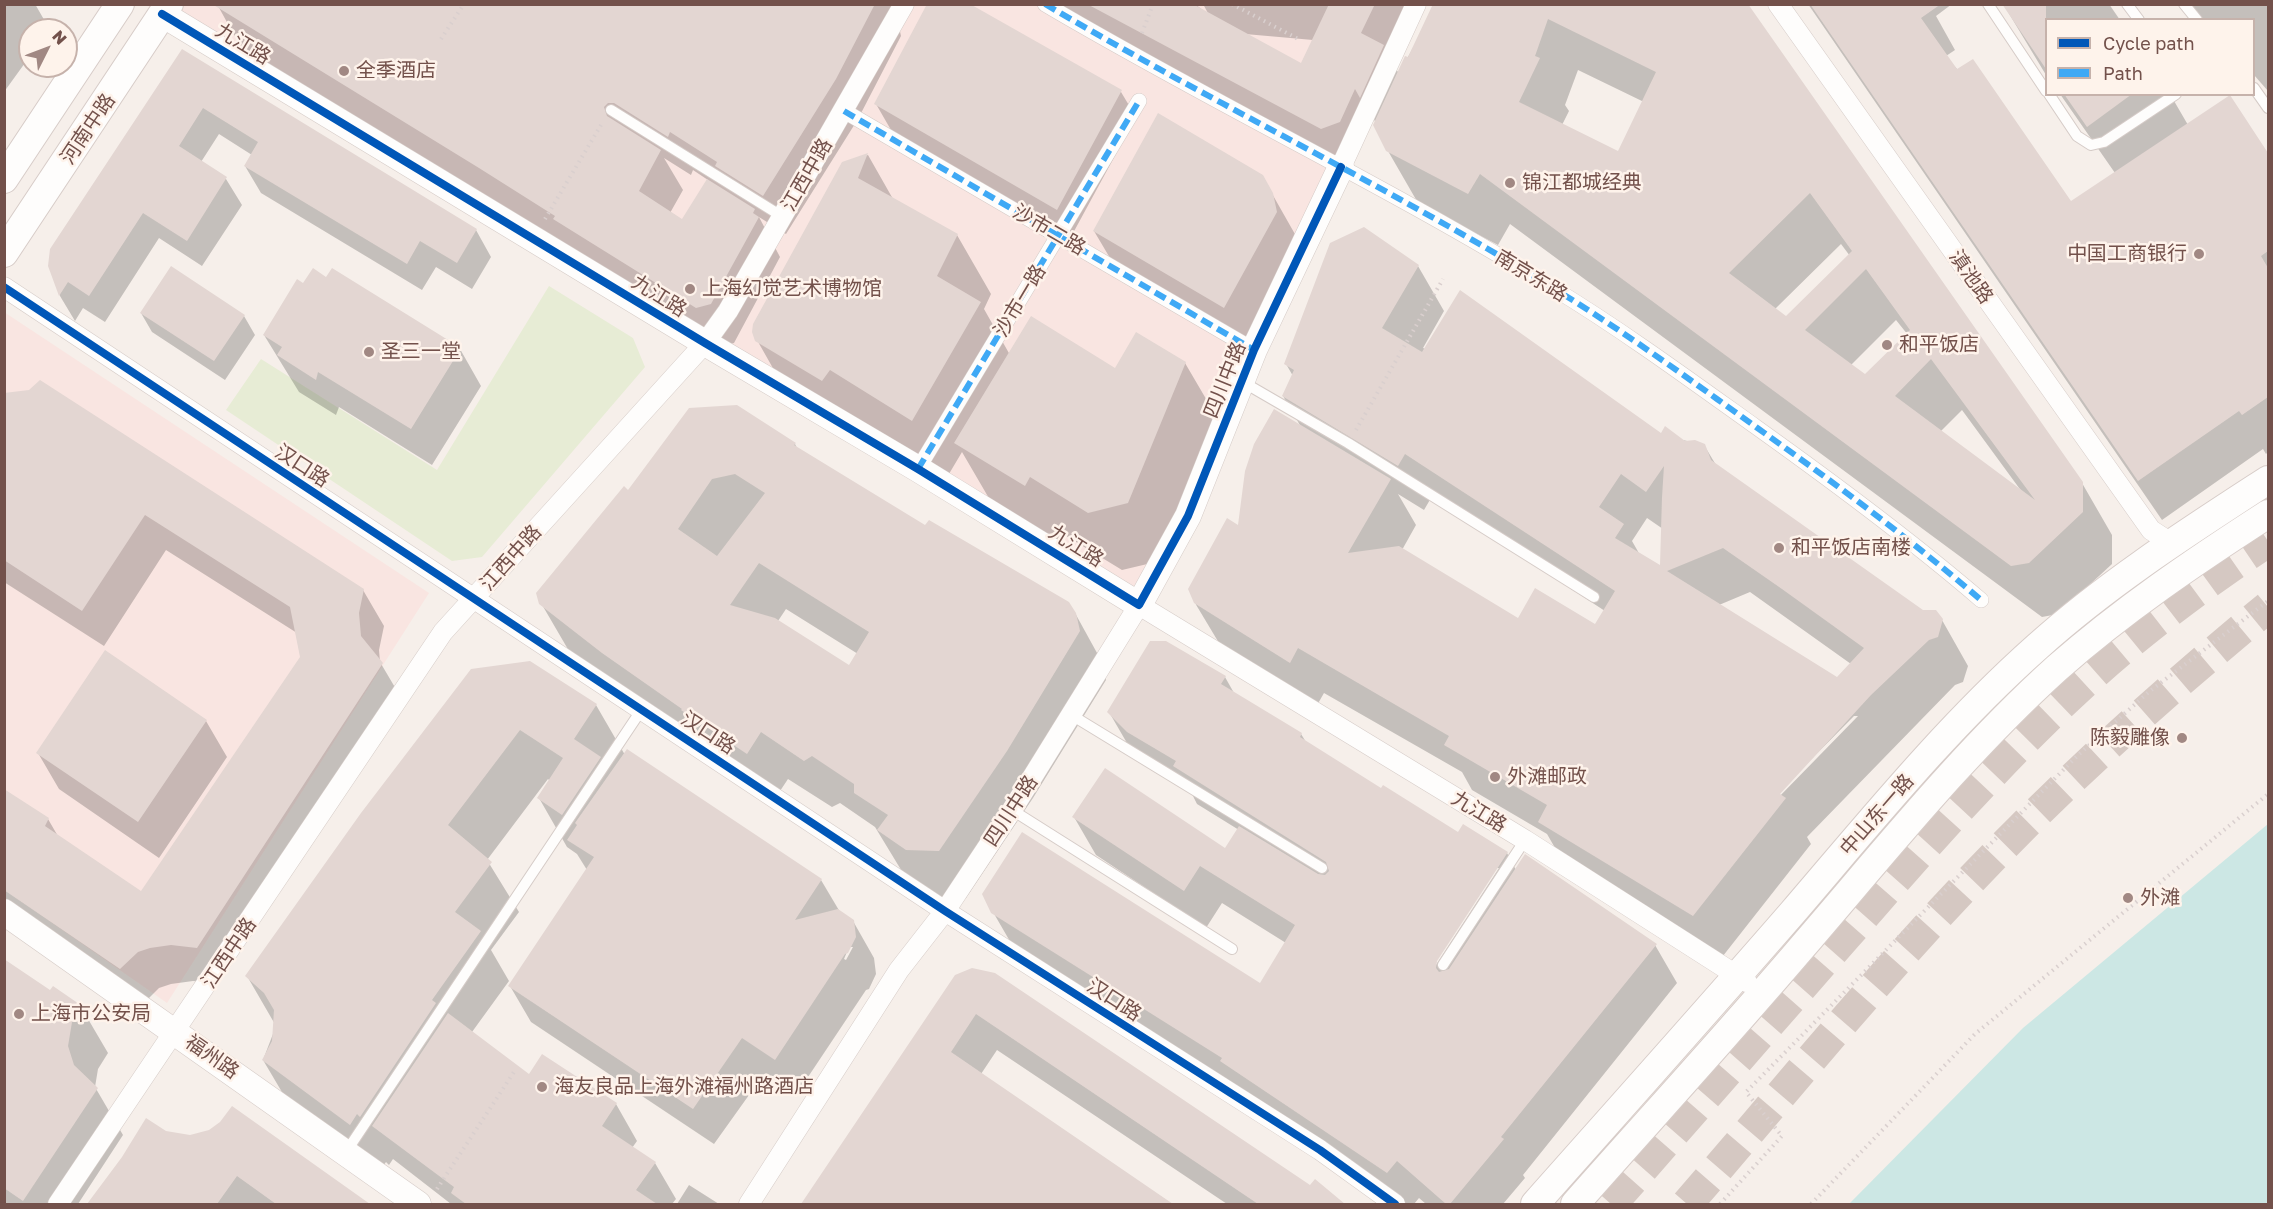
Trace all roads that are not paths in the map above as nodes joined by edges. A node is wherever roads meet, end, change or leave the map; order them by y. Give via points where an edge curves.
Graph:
1 (120, 4) edge
2 (904, 4) edge
3 (1045, 4) edge
4 (1416, 4) edge
5 (1778, 4) edge
6 (1988, 4) edge
7 (2127, 4) edge
8 (2184, 4) edge
9 (159, 8) edge
10 (2138, 18) edge
11 (2195, 18) edge
12 (2045, 89) edge
13 (2255, 91) edge
14 (2050, 96) edge
15 (2173, 96) edge
16 (1139, 101) dead end
17 (2268, 108) edge
18 (611, 110) road end
19 (844, 111) junction
20 (1341, 167) junction
21 (4, 179) edge
22 (783, 217) junction
23 (1060, 236) junction
24 (4, 253) edge
25 (4, 287) edge
26 (705, 343) junction
27 (1254, 350) junction
28 (1241, 381) junction
29 (918, 469) junction
30 (2268, 480) edge
31 (2268, 514) edge
32 (2171, 543) junction
33 (1594, 597) dead end
34 (474, 598) junction
35 (1981, 600) dead end
36 (1139, 605) junction
37 (642, 709) junction
38 (1073, 716) junction
39 (1012, 810) junction
40 (1525, 840) junction
41 (1322, 868) dead end
42 (945, 911) junction
43 (4, 912) edge
44 (1232, 948) dead end
45 (1443, 965) dead end
46 (1737, 974) junction
47 (1761, 993) junction
48 (176, 1031) junction
49 (346, 1152) junction
50 (425, 1200) edge
51 (58, 1204) edge
52 (749, 1204) edge
53 (1395, 1204) edge
54 (1535, 1204) edge
55 (1575, 1204) edge

1 - 21 main road
2 - 19 street, 江西中路
3 - 20 street, 南京东路 via 1133,56
4 - 20 street, 四川中路
5 - 32 street, 滇池路 via 2151,530
6 - 12 lane
7 - 10 lane
8 - 11 lane
9 - 24 main road, 河南中路
9 - 26 street, 九江路
13 - 17 lane
14 - 15 lane via 2077,136 2091,145 2104,142
16 - 23 street, 沙市一路
18 - 22 lane
19 - 22 street, 江西中路
19 - 23 street, 沙市二路
20 - 27 street, 四川中路
20 - 35 street, 南京东路 via 1554,289 1677,371 1865,506
22 - 26 street, 江西中路
23 - 27 street, 沙市二路
23 - 29 street, 沙市一路
25 - 34 street, 汉口路
26 - 29 street, 九江路
26 - 34 street, 江西中路
27 - 28 street, 四川中路
28 - 33 lane
28 - 36 street, 四川中路 via 1188,516
29 - 36 street, 九江路
30 - 32 main road, 中山东一路
31 - 47 main road, 中山东一路 via 2190,564 2057,668 1938,790
32 - 46 main road, 中山东一路 via 2062,626 1977,706
34 - 37 street, 汉口路
34 - 48 street, 江西中路 via 443,632
36 - 38 street, 四川中路
36 - 40 street, 九江路
37 - 42 street, 汉口路
37 - 49 lane
38 - 39 street, 四川中路
38 - 41 lane
39 - 42 street, 四川中路
39 - 44 lane
40 - 45 lane
40 - 46 street, 九江路
42 - 52 street, 四川中路 via 899,970
42 - 53 street, 汉口路 via 1320,1150
43 - 48 street, 福州路
46 - 47 street, 九江路
46 - 54 main road, 中山东一路
47 - 55 main road, 中山东一路
48 - 49 street, 福州路
48 - 51 street, 江西中路
49 - 50 street, 福州路

